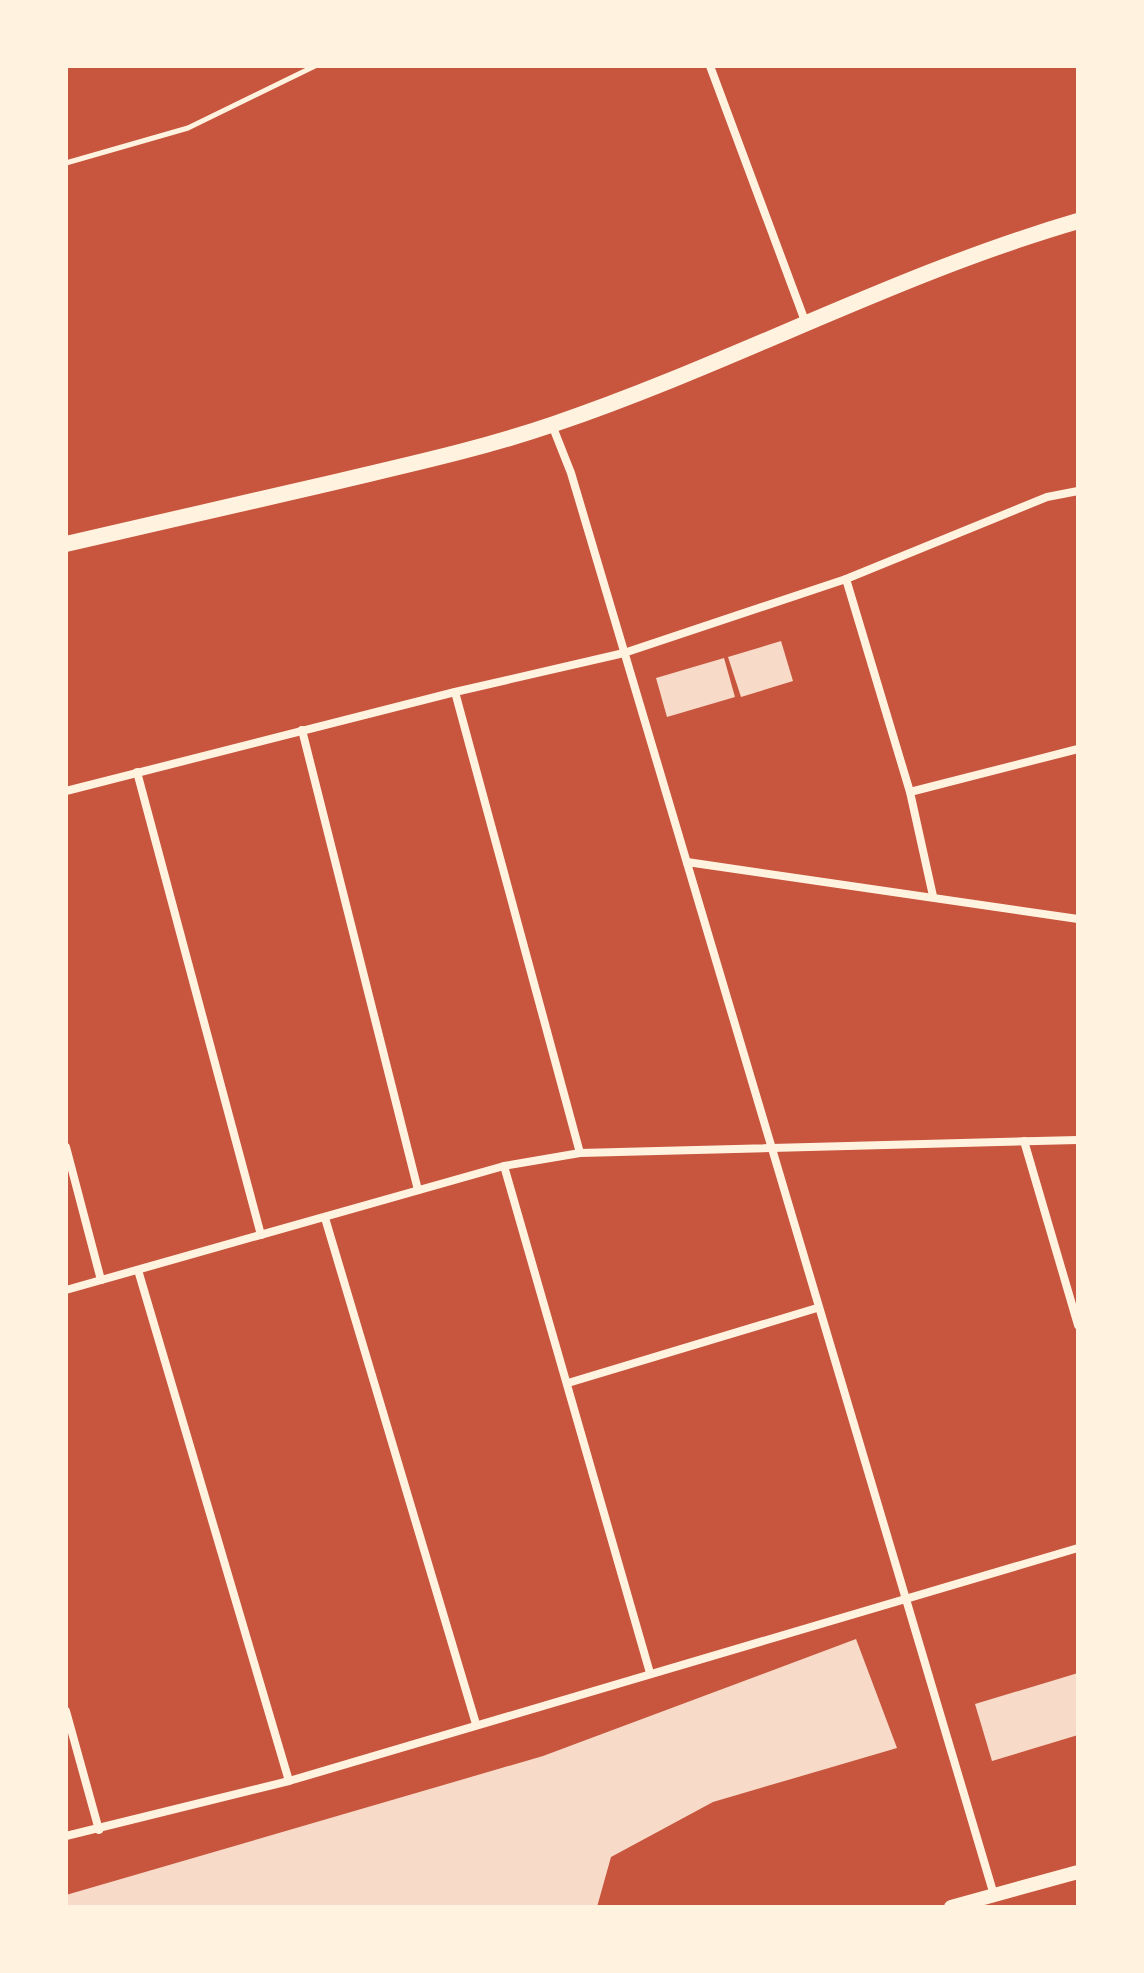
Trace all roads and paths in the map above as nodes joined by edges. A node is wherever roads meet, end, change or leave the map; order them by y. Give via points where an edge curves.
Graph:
1 (315, 66) edge
2 (710, 66) edge
3 (66, 163) edge
4 (1078, 221) edge
5 (805, 321) junction
6 (552, 425) junction
7 (1078, 491) edge
8 (66, 544) edge
9 (846, 579) junction
10 (624, 653) junction
11 (455, 692) junction
12 (302, 730) junction
13 (1078, 749) edge
14 (137, 772) junction
15 (66, 791) edge
16 (910, 792) junction
17 (687, 862) junction
18 (933, 896) junction
19 (1078, 919) edge
20 (1078, 1140) edge
21 (1024, 1141) junction
22 (66, 1147) edge
23 (772, 1147) junction
24 (580, 1153) junction
25 (504, 1166) junction
26 (418, 1190) junction
27 (325, 1218) junction
28 (261, 1235) junction
29 (138, 1270) junction
30 (101, 1280) junction
31 (66, 1290) edge
32 (817, 1308) junction
33 (1078, 1325) edge
34 (568, 1383) junction
35 (1078, 1548) edge
36 (905, 1600) junction
37 (650, 1673) junction
38 (66, 1711) edge
39 (476, 1724) junction
40 (289, 1781) junction
41 (99, 1830) junction
42 (66, 1836) edge
43 (1078, 1872) edge
44 (994, 1895) junction
45 (951, 1907) edge

1 - 3 path via 188,128
2 - 5 street
4 - 5 main road
5 - 6 main road
6 - 8 main road via 430,460
6 - 10 street
7 - 9 street via 1047,497
9 - 10 street
9 - 16 street
10 - 11 street
10 - 17 street
11 - 12 street
11 - 24 street
12 - 14 street
12 - 26 street
13 - 16 street
14 - 15 street
14 - 28 street
16 - 18 street
17 - 18 street
17 - 23 street
18 - 19 street
20 - 21 street
21 - 23 street
21 - 33 street
22 - 30 street
23 - 24 street
23 - 32 street
24 - 25 street
25 - 26 street
25 - 34 street
26 - 27 street
27 - 28 street
27 - 39 street
28 - 29 street
29 - 30 street
29 - 40 street
30 - 31 street
32 - 34 street
32 - 36 street
34 - 37 street
35 - 36 street
36 - 37 street
36 - 44 street
37 - 39 street
38 - 41 street
39 - 40 street
40 - 41 street
41 - 42 street
43 - 44 street
44 - 45 street

